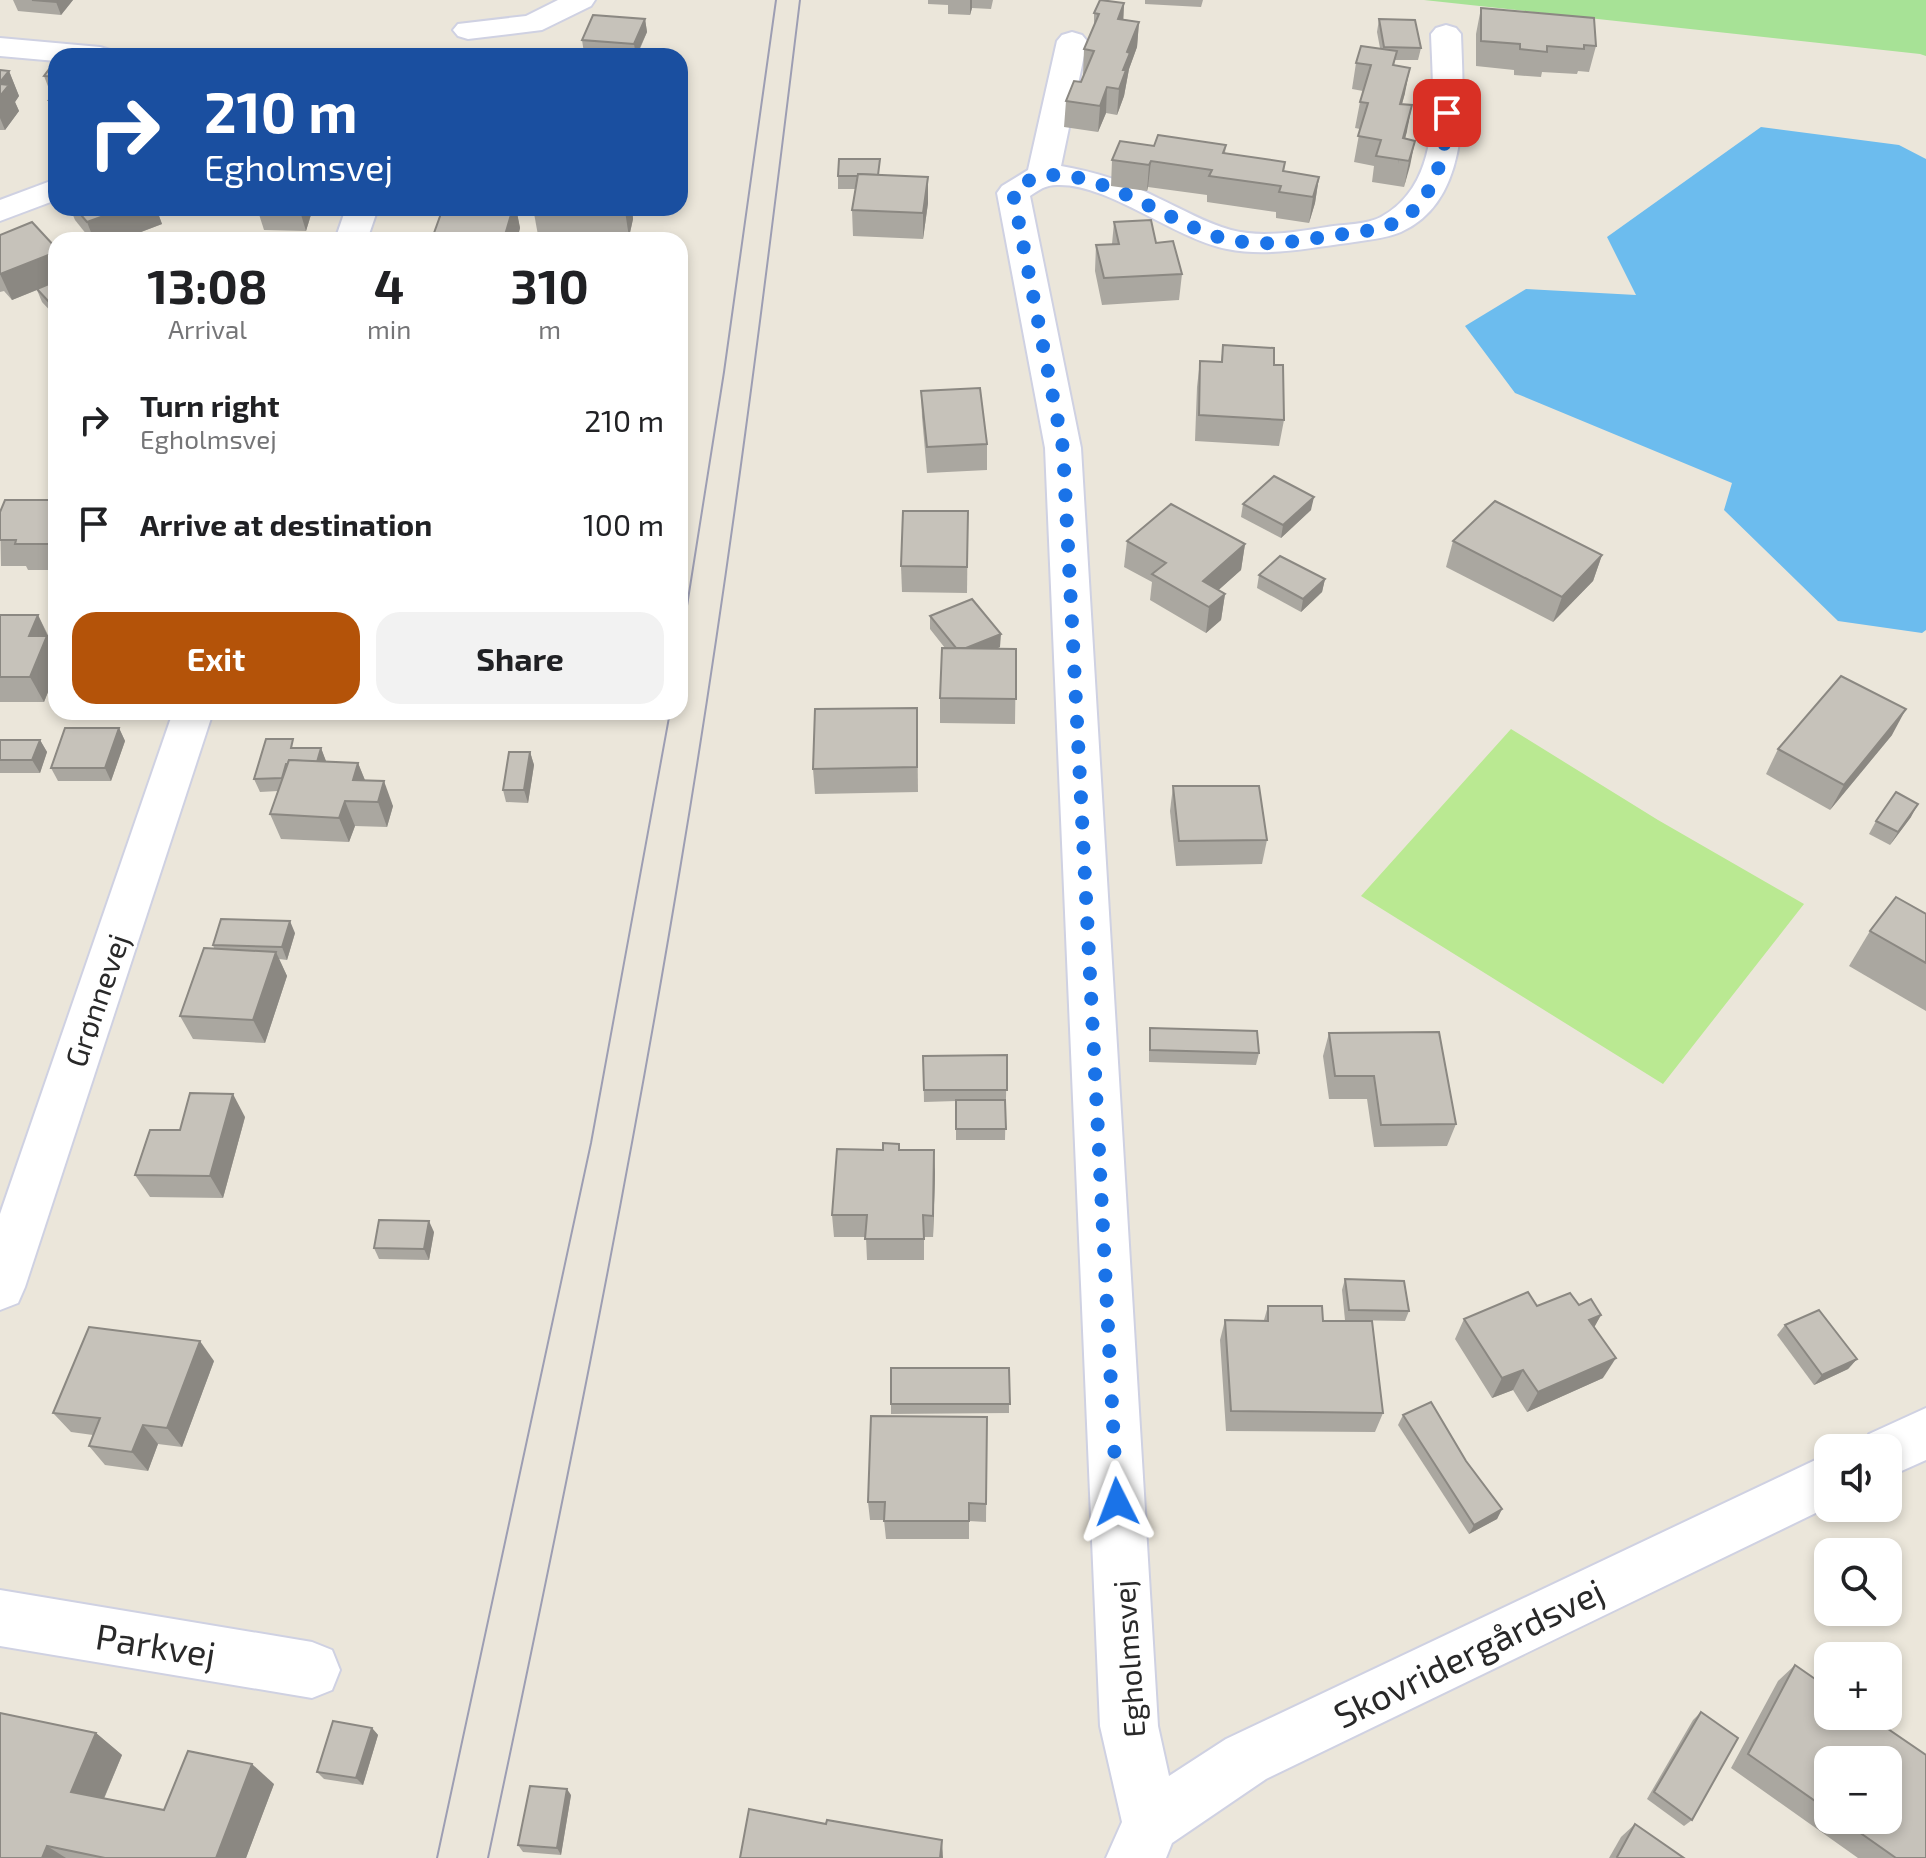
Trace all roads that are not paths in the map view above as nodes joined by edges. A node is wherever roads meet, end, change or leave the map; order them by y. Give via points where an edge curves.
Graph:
1 (501, 0) edge
2 (581, 0) edge
3 (1446, 34) dead end
4 (1072, 41) dead end
5 (0, 47) edge
6 (48, 51) edge
7 (1043, 175) junction
8 (48, 192) edge
9 (0, 211) edge
10 (190, 720) edge
11 (0, 1287) edge
12 (1926, 1433) edge
13 (1902, 1445) edge
14 (1814, 1487) edge
15 (0, 1618) edge
16 (312, 1670) dead end
17 (1144, 1840) edge

1 - 2 street via 461,38 532,24
3 - 7 street via 1444,151 1437,175 1416,207 1391,225 1295,242 1223,239 1085,179
4 - 7 street
5 - 6 street
7 - 17 street, Egholmsvej via 1023,181 1013,193 1063,448 1129,1726
8 - 9 street
10 - 11 street, Grønnevej
12 - 13 street
14 - 17 street, Skovridergårdsvej via 1246,1759
15 - 16 street, Parkvej

